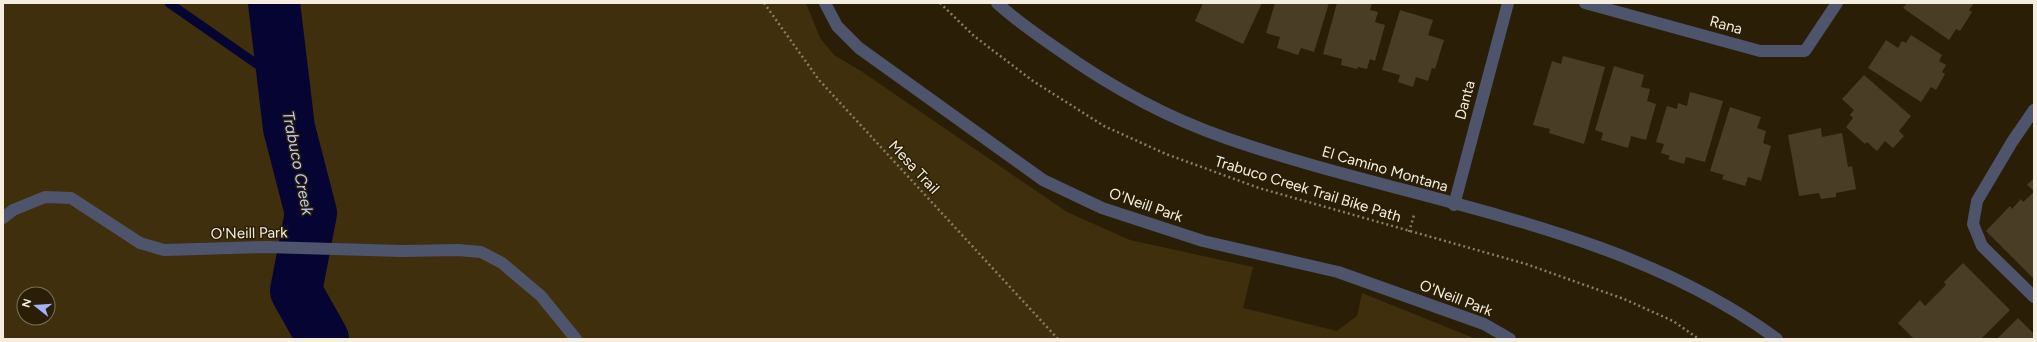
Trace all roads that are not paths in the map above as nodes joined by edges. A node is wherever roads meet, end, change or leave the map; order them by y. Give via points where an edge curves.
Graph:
1 (825, 3) edge
2 (997, 3) edge
3 (1508, 3) edge
4 (1585, 3) edge
5 (1837, 3) edge
6 (2034, 110) edge
7 (1454, 205) junction
8 (3, 218) edge
9 (2034, 297) edge
10 (576, 339) edge
11 (1510, 339) edge
12 (1777, 339) edge

1 - 11 street, O'Neill Park via 837,26 859,48 1042,180 1102,208 1202,241 1338,272 1484,324
2 - 7 street, El Camino Montana via 1017,21 1095,76 1179,120 1272,154
3 - 7 street, Danta
4 - 5 street, Rana via 1760,51 1805,51
6 - 9 street via 1977,201 1973,224 1982,246
7 - 12 street, El Camino Montana via 1545,229 1631,258 1697,289
8 - 10 street, O'Neill Park via 13,210 45,197 71,198 140,243 164,250 266,247 481,252 502,263 541,296

